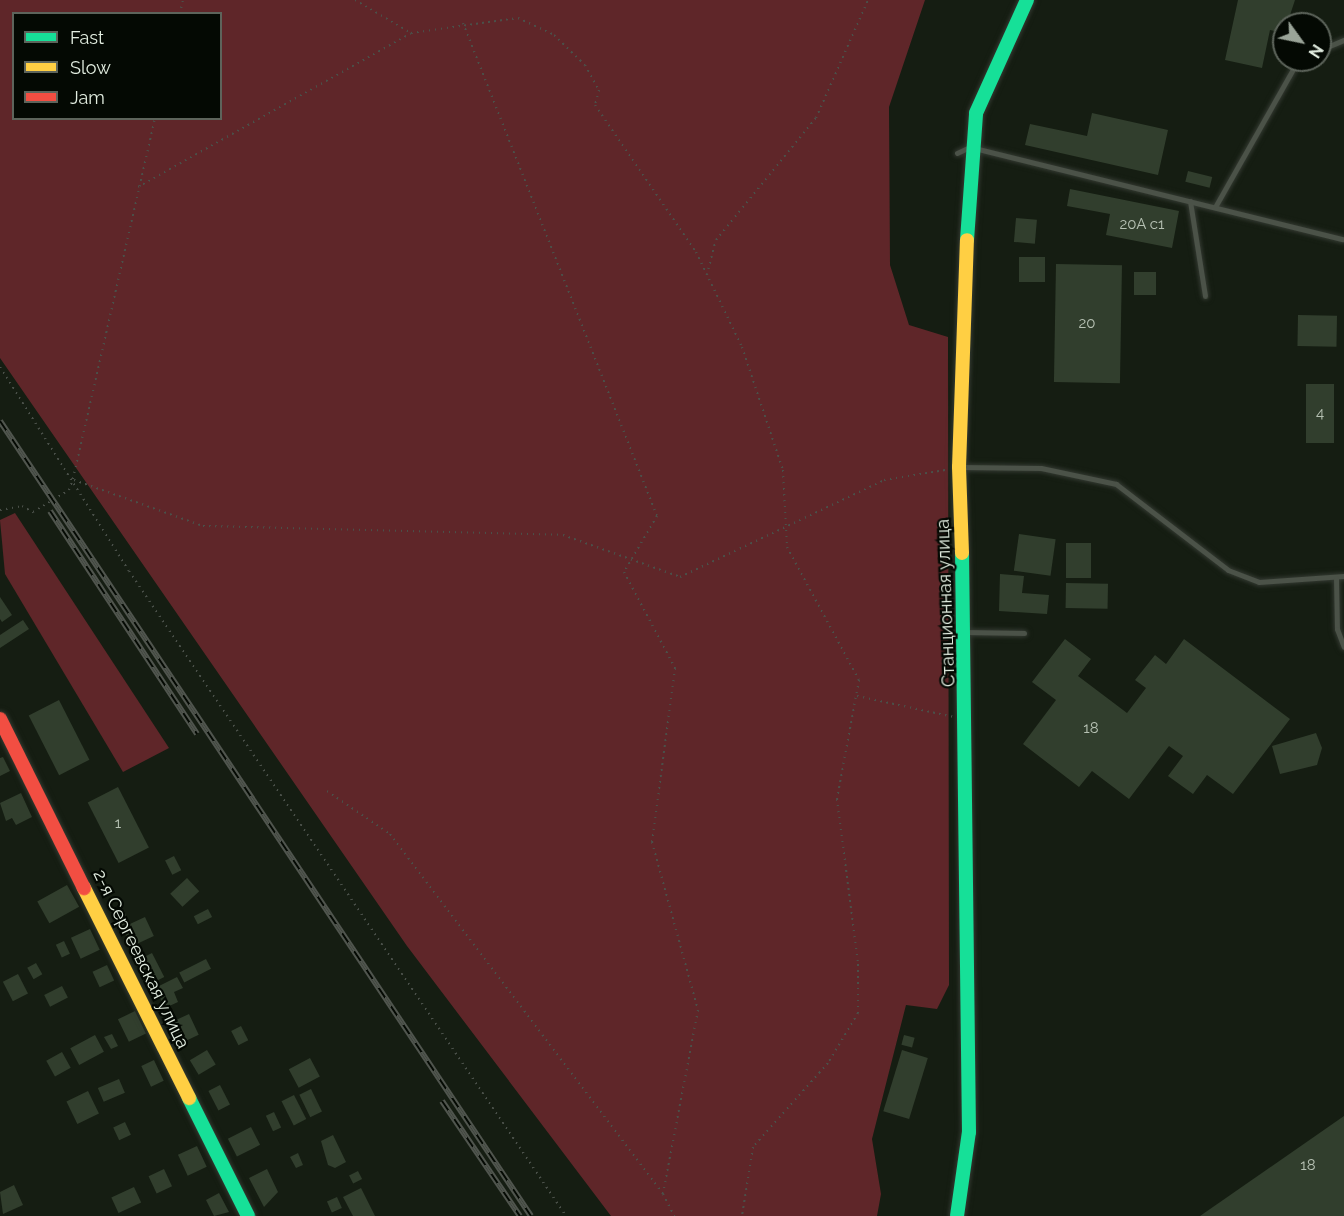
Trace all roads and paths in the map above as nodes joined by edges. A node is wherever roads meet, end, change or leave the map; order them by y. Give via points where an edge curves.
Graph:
1 (355, 0) edge
2 (868, 0) edge
3 (1027, 0) edge
4 (463, 23) junction
5 (411, 33) junction
6 (1291, 72) edge
7 (155, 120) edge
8 (970, 147) junction
9 (957, 153) dead end
10 (138, 187) junction
11 (1190, 201) junction
12 (1215, 207) junction
13 (1343, 239) edge
14 (707, 275) junction
15 (1205, 296) dead end
16 (0, 367) edge
17 (959, 467) junction
18 (73, 479) junction
19 (0, 510) edge
20 (786, 527) junction
21 (631, 560) junction
22 (1344, 576) edge
23 (1336, 578) junction
24 (964, 632) junction
25 (1024, 633) dead end
26 (1344, 647) edge
27 (856, 696) junction
28 (0, 719) edge
29 (968, 720) junction
30 (327, 791) dead end
31 (663, 1194) junction
32 (248, 1216) edge
33 (566, 1216) edge
34 (674, 1216) edge
35 (742, 1216) edge
36 (957, 1216) edge

1 - 5 path
2 - 14 path via 816,118 716,240
3 - 8 street, Станционная улица via 976,113
4 - 5 path
4 - 14 path via 518,18 554,35 585,65 599,90 595,105
4 - 21 path via 657,516
5 - 10 path
6 - 12 lane
7 - 10 path
8 - 9 lane
8 - 11 lane
8 - 17 street, Станционная улица
10 - 18 path
11 - 12 lane
11 - 15 lane
12 - 13 lane
14 - 20 path via 742,347 783,470
16 - 18 path
17 - 20 path via 884,480
17 - 23 lane via 1082,474 1143,500 1228,570 1259,582
17 - 24 street, Станционная улица
18 - 19 path via 69,490 33,512 22,506
18 - 21 path via 203,526 563,536
18 - 33 path via 129,571
20 - 21 path via 680,578
20 - 27 path via 787,547 858,680
21 - 31 path via 624,572 675,668 652,842 698,1010
22 - 23 lane
23 - 26 lane via 1337,629
24 - 25 lane
24 - 29 street, Станционная улица
27 - 29 path
27 - 35 path via 837,799 858,964 858,1013 828,1063 753,1147
28 - 32 street, 2-я Сергеевская улица
29 - 36 street, Станционная улица via 964,956 969,1132
30 - 31 path via 390,834
31 - 34 path

